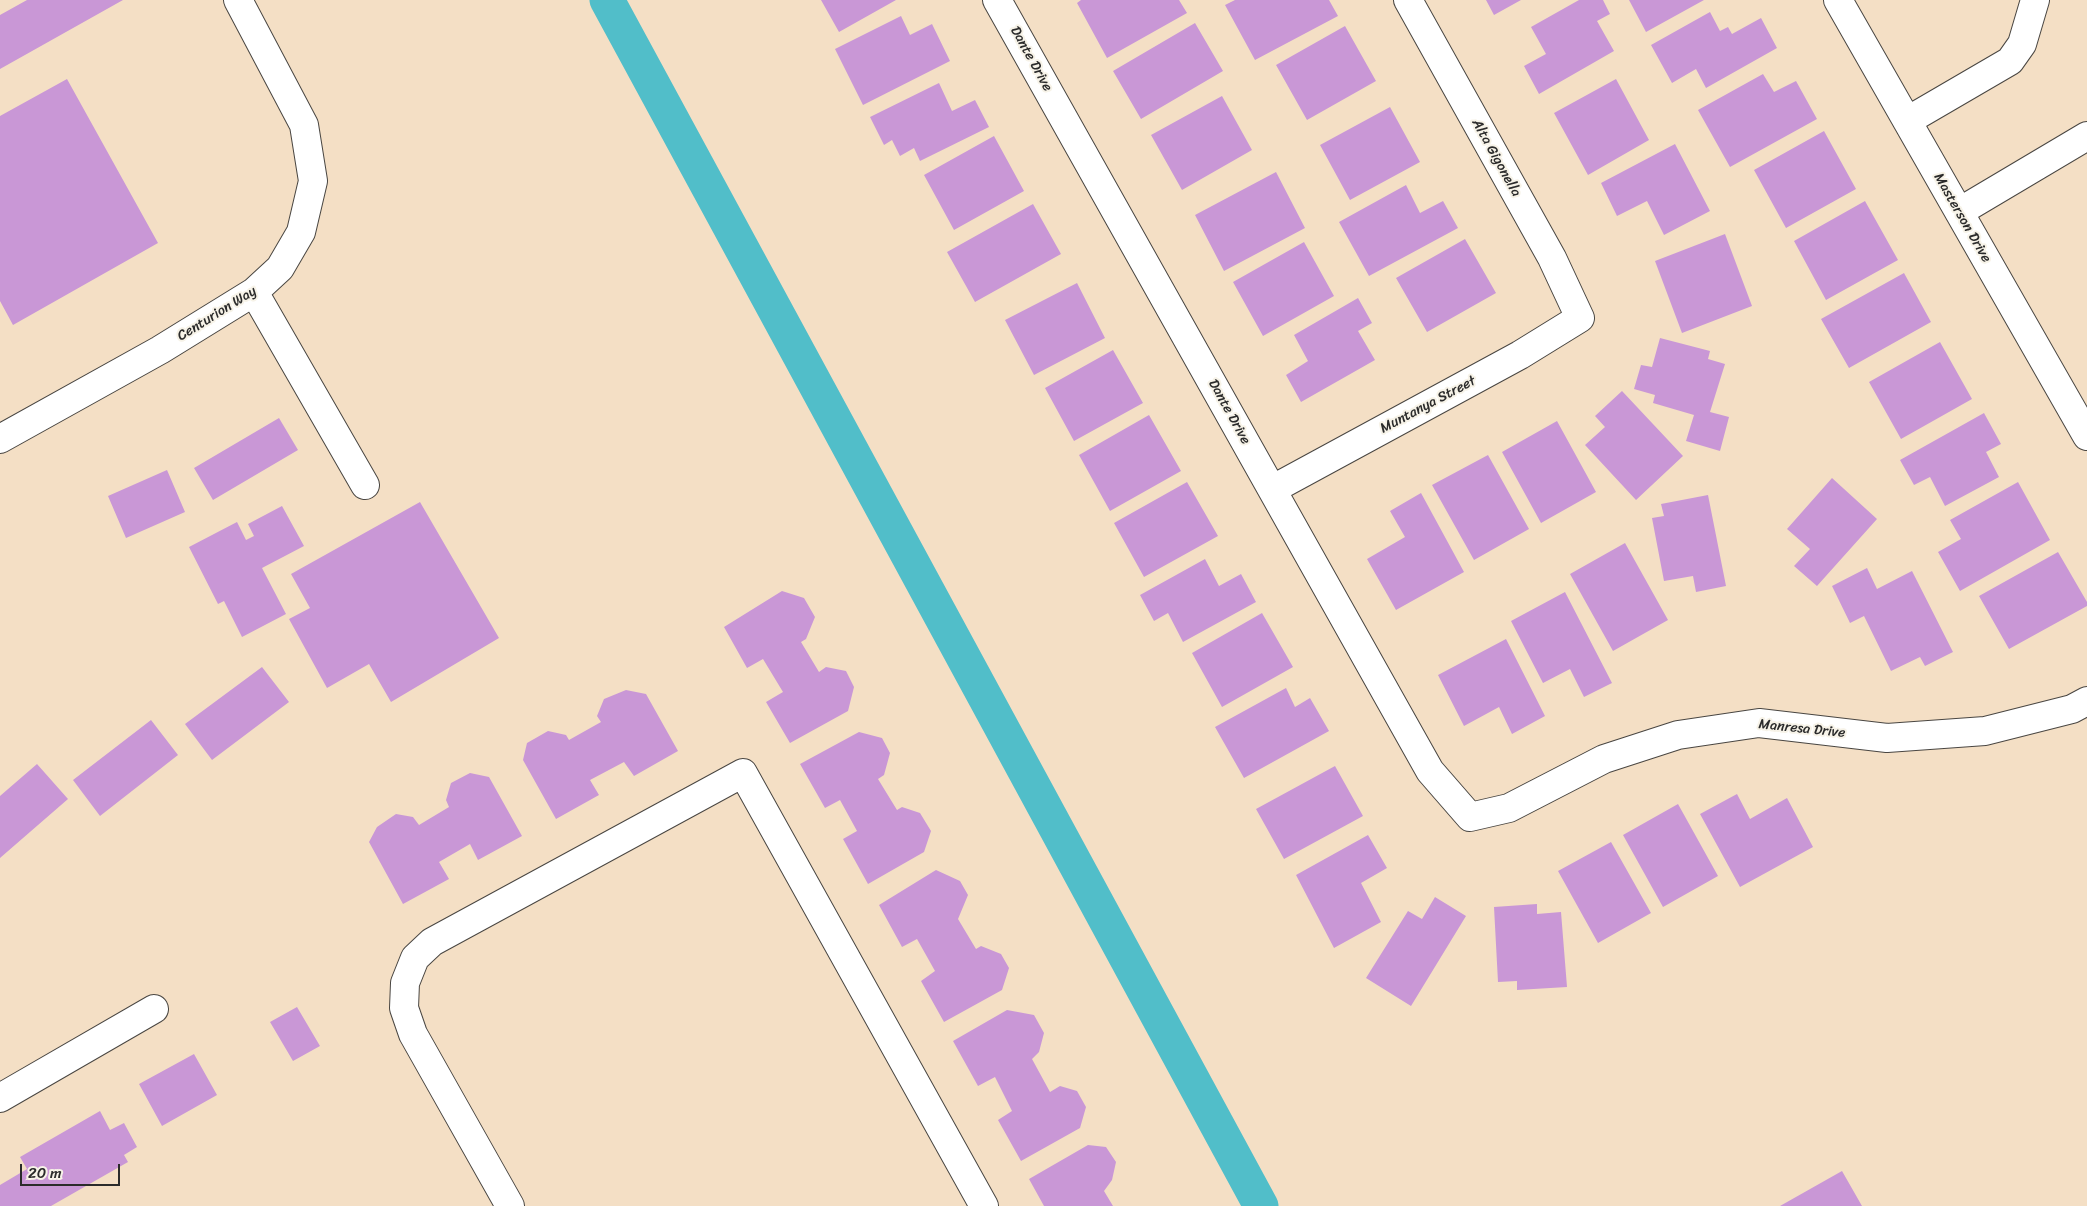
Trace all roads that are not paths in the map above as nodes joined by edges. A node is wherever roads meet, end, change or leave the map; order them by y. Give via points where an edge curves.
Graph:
1 (238, 0) edge
2 (997, 0) edge
3 (1408, 0) edge
4 (1838, 0) edge
5 (2035, 0) edge
6 (1907, 121) junction
7 (2087, 136) edge
8 (1959, 212) junction
9 (254, 292) junction
10 (1580, 318) joint
11 (2087, 436) edge
12 (0, 439) edge
13 (365, 485) dead end
14 (1273, 489) junction
15 (2087, 701) edge
16 (1470, 817) joint
17 (154, 1009) dead end
18 (0, 1098) edge
19 (510, 1206) edge
20 (984, 1206) edge

1 - 9 street, Centurion Way via 304,125 313,181 301,232 280,268
2 - 14 street, Dante Drive
3 - 10 street, Alta Gigonella via 1552,258
4 - 6 street, Masterson Drive
5 - 6 street via 2022,44 2010,61
6 - 8 street, Masterson Drive
7 - 8 street
8 - 11 street, Masterson Drive
9 - 12 street, Centurion Way via 160,350
9 - 13 street
10 - 14 street, Muntanya Street via 1520,355
14 - 16 street, Dante Drive via 1430,771
15 - 16 street, Manresa Drive via 2072,709 1984,731 1887,738 1759,723 1678,735 1604,759 1509,808
17 - 18 street
19 - 20 street via 414,1034 404,1008 406,983 415,958 432,942 743,773

